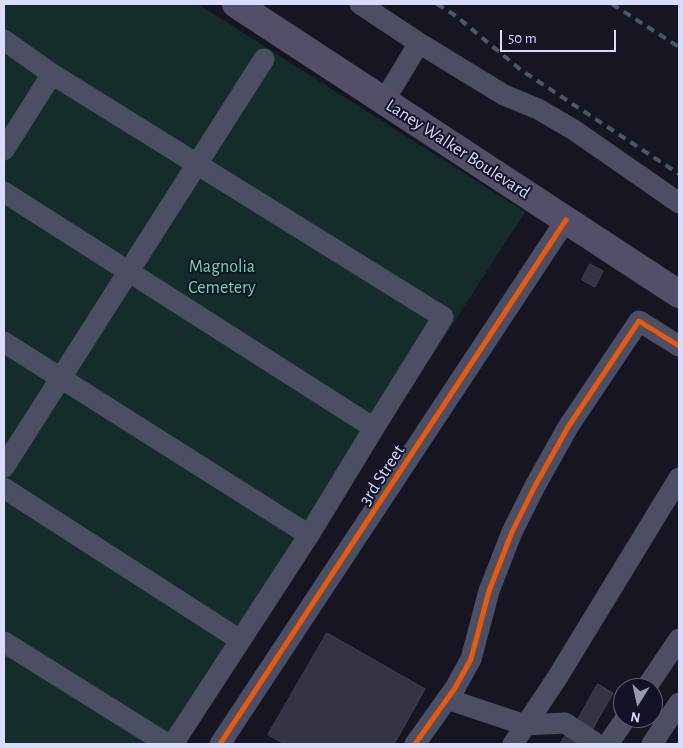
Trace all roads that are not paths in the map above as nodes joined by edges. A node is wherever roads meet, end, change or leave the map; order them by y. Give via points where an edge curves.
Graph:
1 (236, 4) edge
2 (360, 4) edge
3 (4, 40) edge
4 (419, 43) junction
5 (264, 59) dead end
6 (52, 74) junction
7 (384, 101) junction
8 (4, 150) edge
9 (197, 164) junction
10 (4, 192) edge
11 (679, 203) edge
12 (566, 220) junction
13 (129, 271) junction
14 (679, 294) edge
15 (4, 342) edge
16 (679, 346) edge
17 (61, 377) junction
18 (374, 428) junction
19 (4, 467) edge
20 (679, 478) edge
21 (4, 488) edge
22 (309, 535) junction
23 (679, 638) edge
24 (240, 640) junction
25 (4, 642) edge
26 (653, 678) edge
27 (447, 699) junction
28 (679, 703) edge
29 (525, 725) junction
30 (619, 728) edge
31 (167, 744) edge
32 (173, 744) edge
33 (220, 744) edge
34 (415, 744) edge
35 (513, 744) edge
36 (597, 744) edge
37 (608, 744) edge
38 (652, 744) edge

1 - 7 main road, Laney Walker Boulevard
2 - 4 street
3 - 6 street
4 - 7 street
4 - 11 street via 504,95 538,109 574,130
5 - 9 street
6 - 8 street
6 - 9 street
7 - 12 main road, Laney Walker Boulevard
9 - 13 street
9 - 18 street via 443,317
10 - 13 street
12 - 14 main road, Laney Walker Boulevard
12 - 33 street, 3rd Street
13 - 17 street
13 - 18 street
15 - 17 street
16 - 27 street via 638,321 608,365 568,427 512,532 489,591 471,659
17 - 19 street
17 - 22 street
18 - 22 street
20 - 29 street
21 - 24 street
22 - 24 street
23 - 26 street
24 - 32 street
25 - 31 street
27 - 29 street
27 - 34 street
28 - 38 street
29 - 35 street
29 - 36 street via 565,723
30 - 37 street

